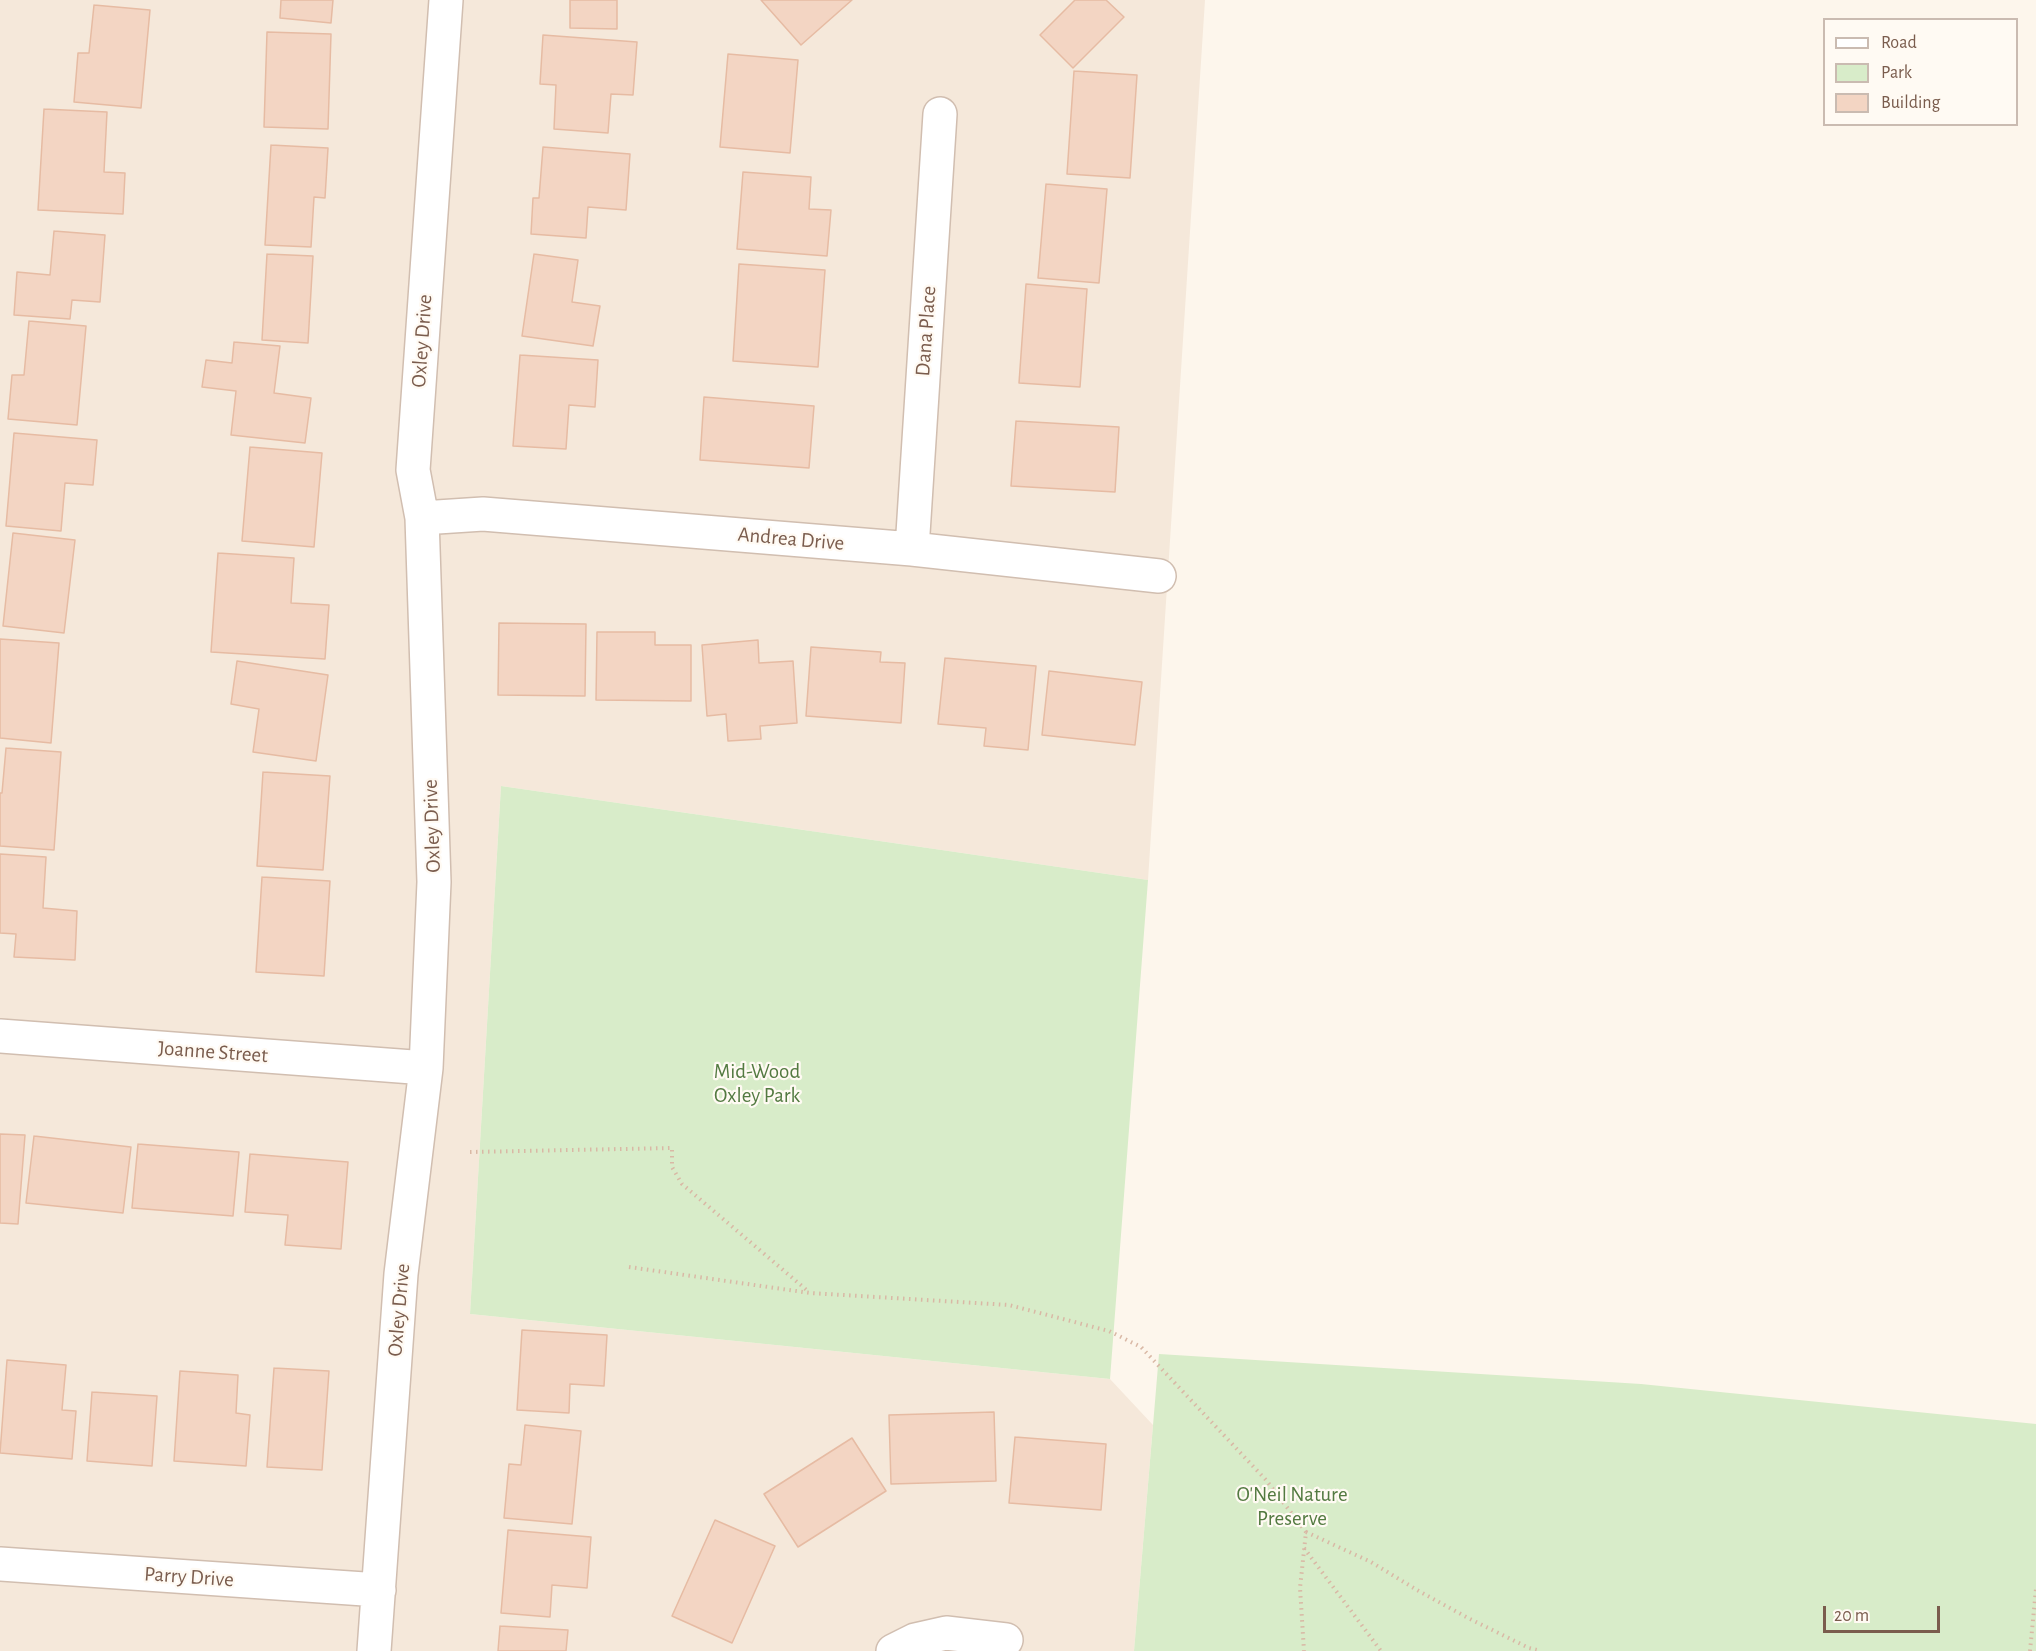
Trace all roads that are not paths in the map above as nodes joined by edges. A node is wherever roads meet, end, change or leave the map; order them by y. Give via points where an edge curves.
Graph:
1 (446, 0) edge
2 (940, 114) dead end
3 (422, 518) junction
4 (912, 549) junction
5 (1160, 576) dead end
6 (0, 1036) edge
7 (426, 1068) junction
8 (0, 1564) edge
9 (378, 1590) junction
10 (1006, 1640) dead end
11 (374, 1651) edge
12 (893, 1651) edge

1 - 3 street, Oxley Drive via 413,470
2 - 4 street, Dana Place
3 - 4 street, Andrea Drive via 483,514
3 - 7 street, Oxley Drive via 434,882
4 - 5 street, Andrea Drive
6 - 7 street, Joanne Street
7 - 9 street, Oxley Drive via 401,1274
8 - 9 street, Parry Drive
9 - 11 street, Oxley Drive
10 - 12 street via 946,1633 915,1640

